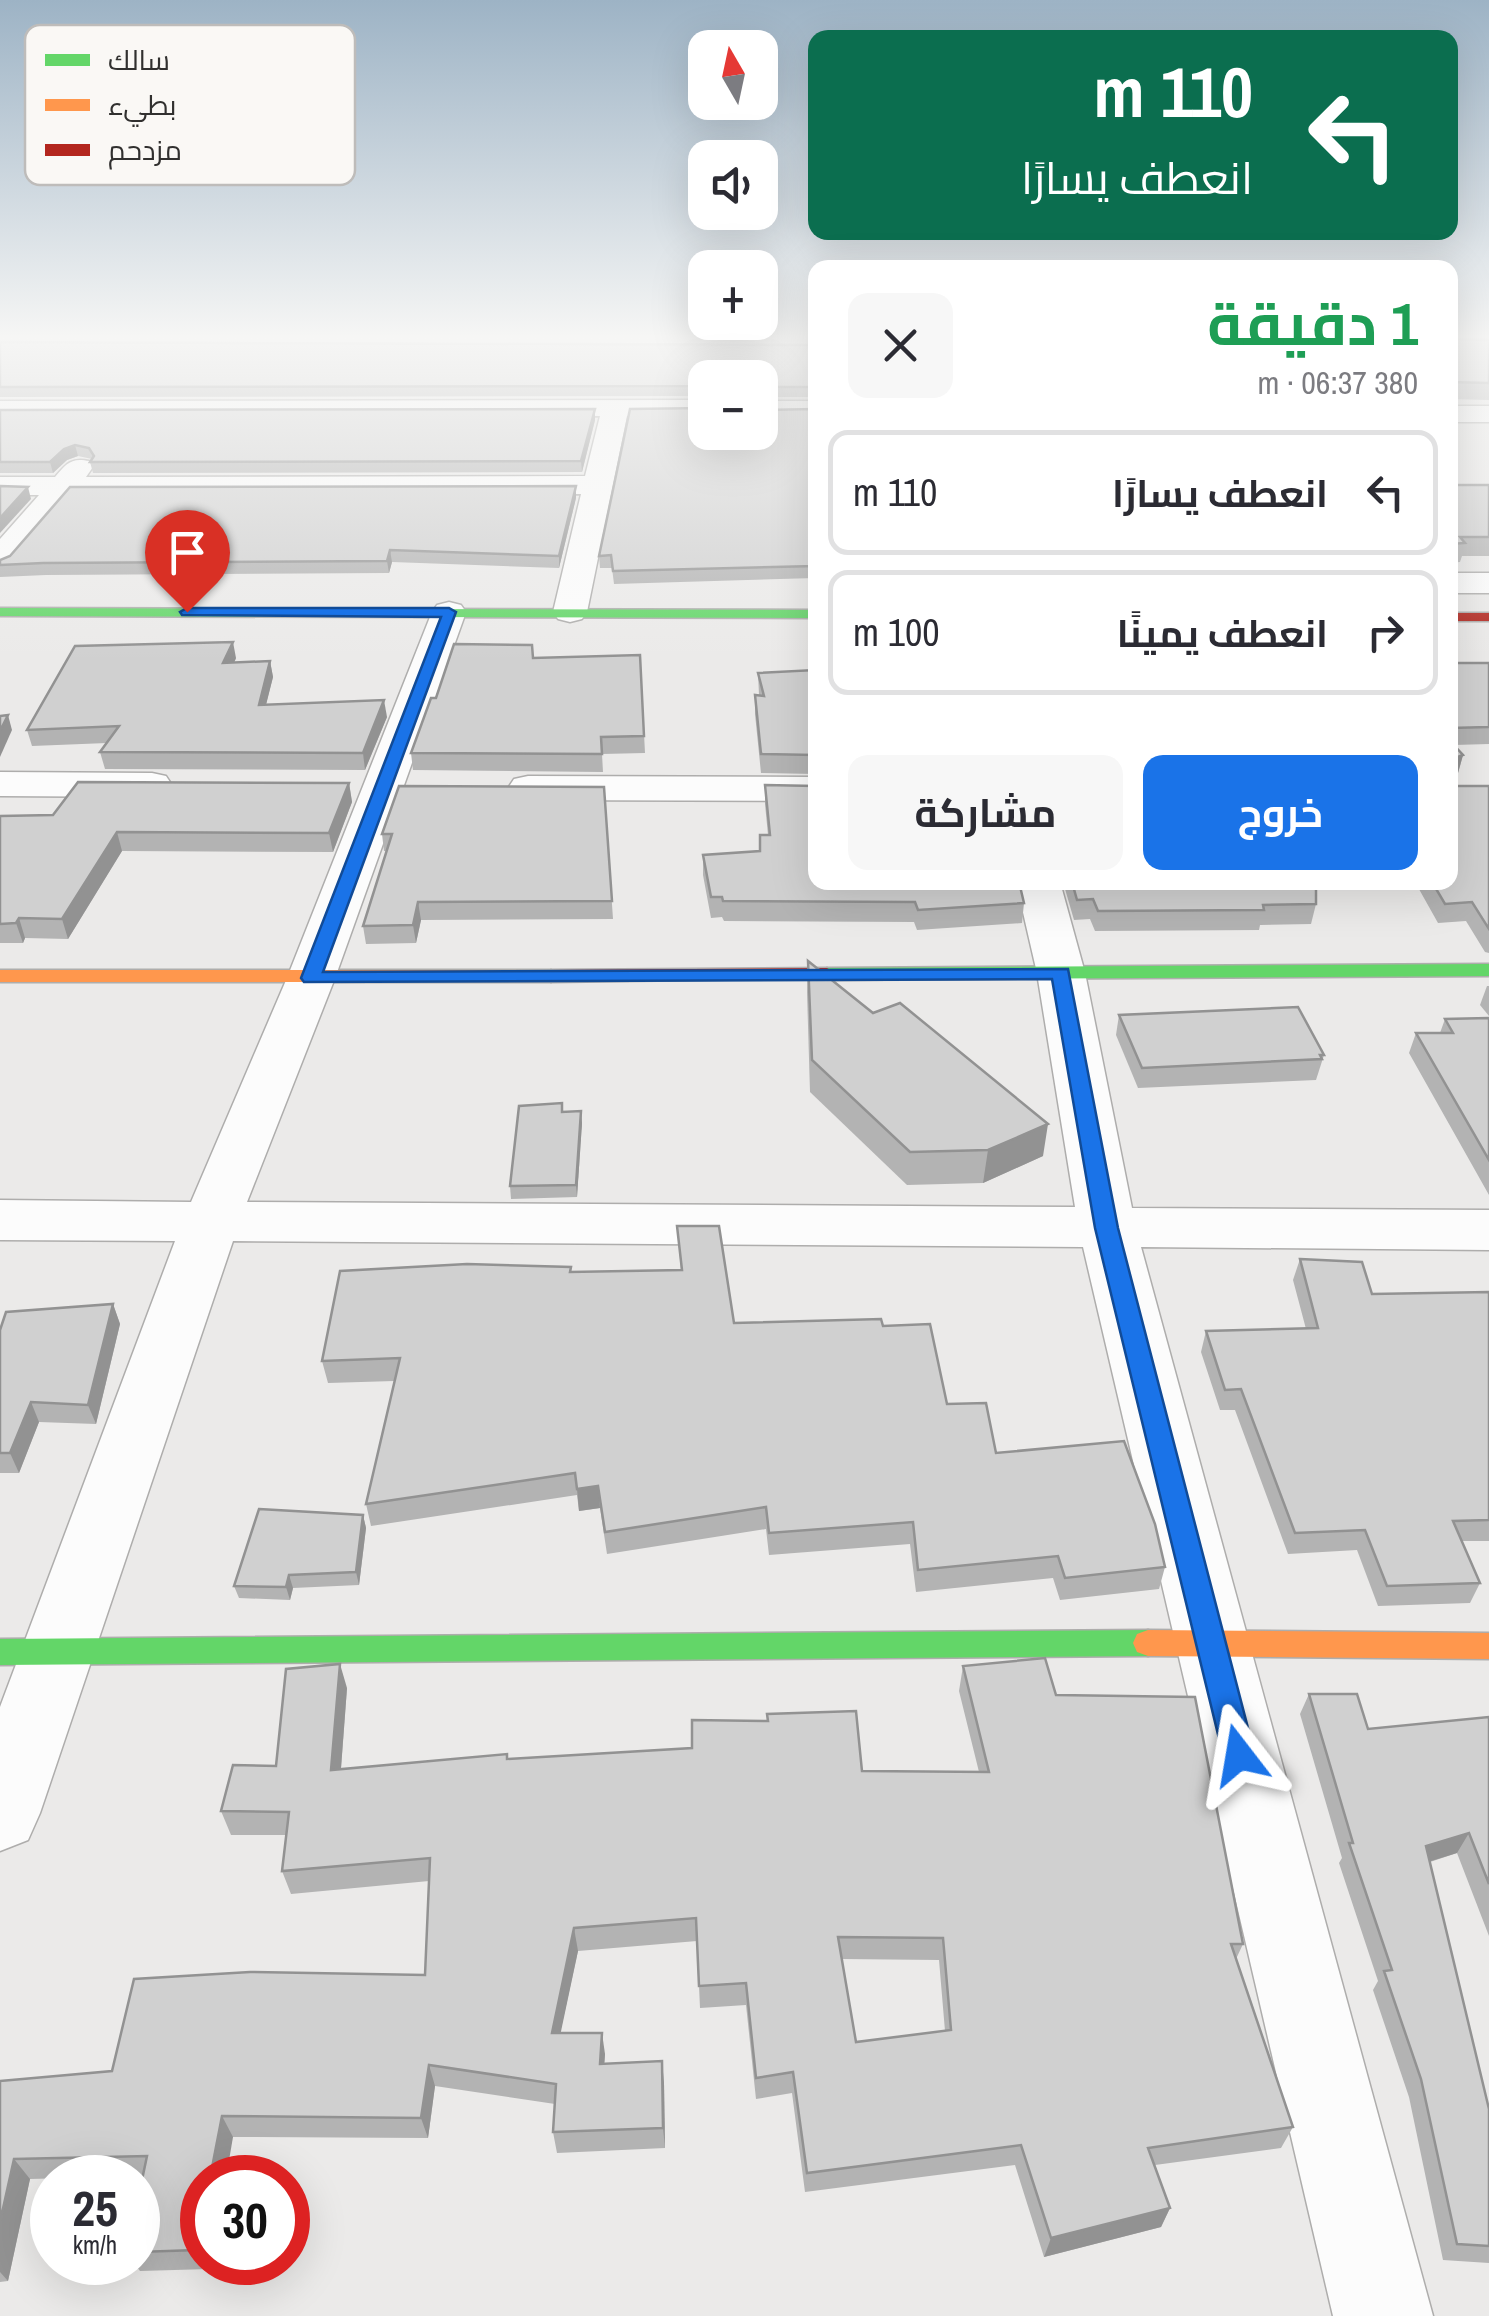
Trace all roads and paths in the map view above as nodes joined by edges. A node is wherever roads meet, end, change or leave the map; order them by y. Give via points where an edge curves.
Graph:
1 (97, 444) edge
2 (606, 444) edge
3 (596, 485) junction
4 (0, 486) edge
5 (64, 486) junction
6 (0, 559) edge
7 (1458, 582) edge
8 (1489, 583) edge
9 (0, 612) edge
10 (449, 612) junction
11 (570, 612) junction
12 (808, 614) edge
13 (1458, 617) edge
14 (1489, 618) edge
15 (0, 784) edge
16 (192, 786) edge
17 (483, 788) edge
18 (808, 789) edge
19 (1040, 890) edge
20 (1489, 970) edge
21 (1061, 973) junction
22 (0, 976) edge
23 (311, 978) junction
24 (0, 1220) edge
25 (211, 1221) junction
26 (1106, 1228) junction
27 (1489, 1230) edge
28 (1210, 1643) junction
29 (1489, 1646) edge
30 (28, 1652) edge
31 (0, 1813) edge
32 (1383, 2316) edge

1 - 5 street
2 - 3 street
3 - 5 street
3 - 11 street
4 - 5 street
5 - 6 street
7 - 8 street
9 - 10 street
10 - 11 street
10 - 23 street
11 - 12 street
13 - 14 street
15 - 16 street
17 - 18 street
19 - 21 street
20 - 21 street
21 - 23 street
21 - 26 street
22 - 23 street
23 - 25 street
24 - 25 street
25 - 26 street
25 - 30 street
26 - 27 street
26 - 28 street
28 - 29 street
28 - 30 street
28 - 32 street
30 - 31 street

